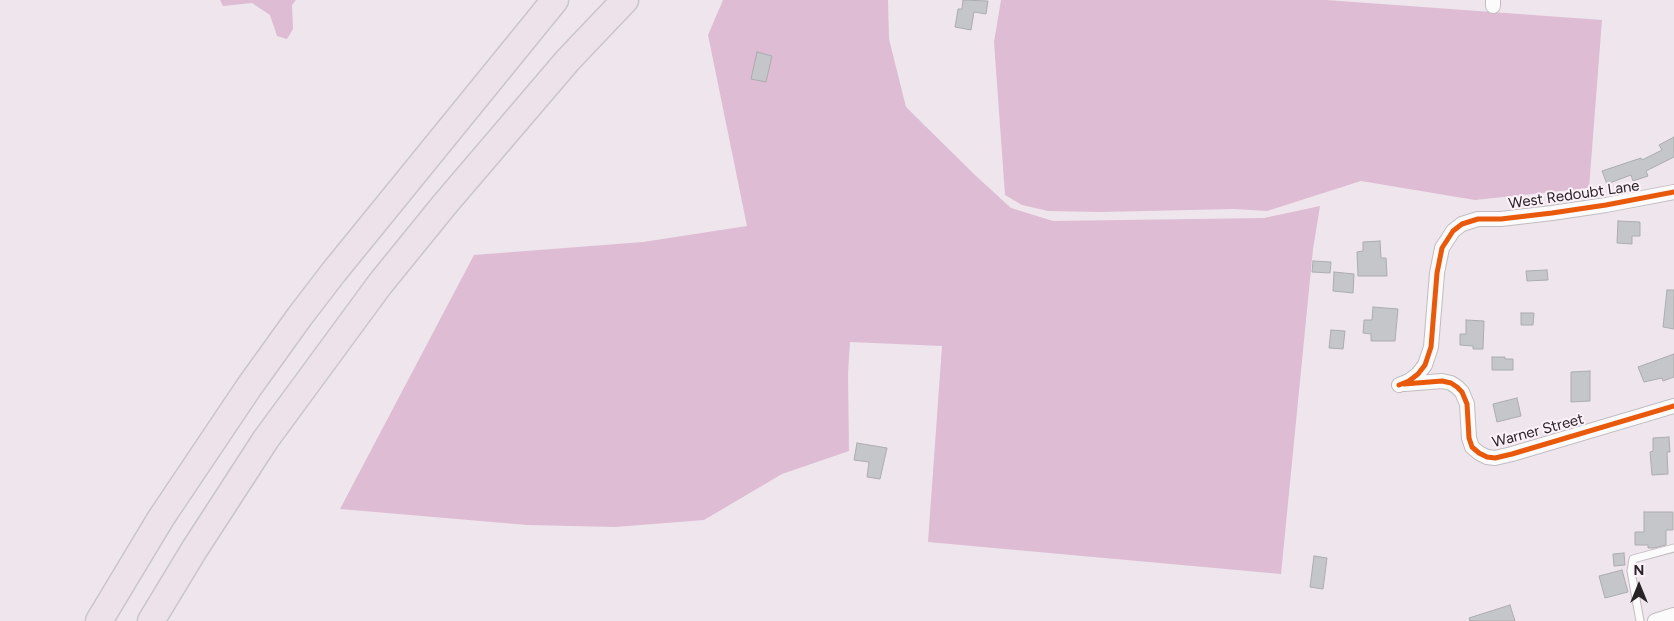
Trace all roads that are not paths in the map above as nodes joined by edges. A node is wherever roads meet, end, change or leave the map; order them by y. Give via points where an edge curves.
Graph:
1 (554, 0) edge
2 (571, 0) edge
3 (625, 0) edge
4 (630, 0) edge
5 (568, 60) junction
6 (439, 143) junction
7 (1674, 192) edge
8 (1399, 384) joint
9 (1674, 406) edge
10 (1674, 548) edge
11 (1674, 615) edge
12 (99, 621) edge
13 (151, 621) edge
14 (1640, 621) edge
15 (1654, 621) edge

1 - 6 highway
2 - 6 highway
3 - 5 highway
4 - 5 highway
5 - 13 highway via 421,233 320,364 239,480
6 - 12 highway via 333,273 249,387 161,518
7 - 8 street, West Redoubt Lane via 1606,205 1501,219 1478,219 1462,224 1442,248 1431,347 1424,365 1409,381
8 - 9 street, Warner Street via 1442,381 1457,387 1467,404 1472,447 1486,457 1495,458
10 - 14 lane via 1633,558 1632,579
11 - 15 street

